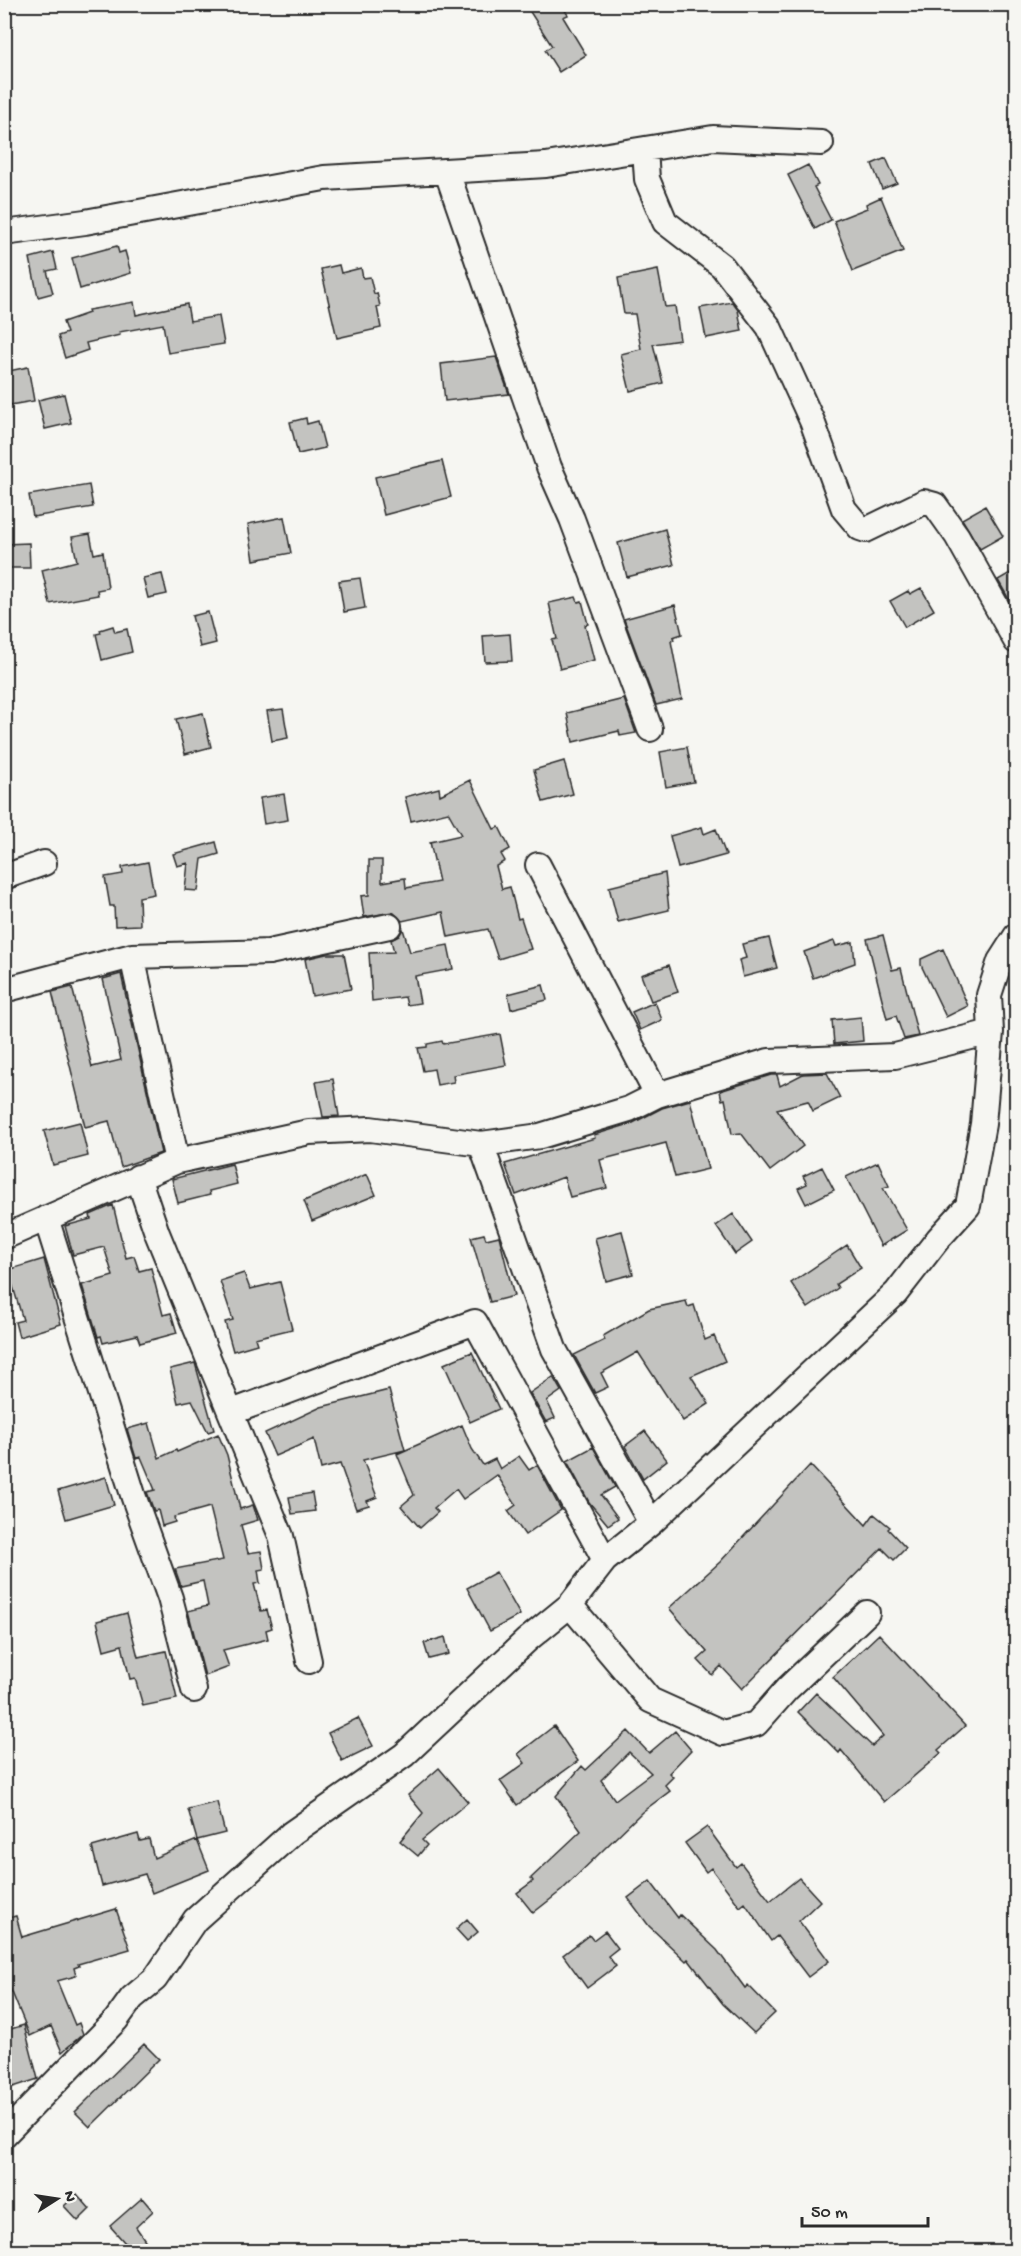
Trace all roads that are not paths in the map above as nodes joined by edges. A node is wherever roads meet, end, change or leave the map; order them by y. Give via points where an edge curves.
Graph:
1 (821, 143) dead end
2 (645, 149) junction
3 (447, 172) junction
4 (4, 233) edge
5 (1017, 640) edge
6 (650, 729) dead end
7 (44, 863) dead end
8 (538, 865) dead end
9 (4, 877) edge
10 (389, 926) dead end
11 (1017, 936) edge
12 (132, 956) junction
13 (4, 990) edge
14 (991, 1032) junction
15 (657, 1095) junction
16 (481, 1144) junction
17 (177, 1161) junction
18 (138, 1177) junction
19 (46, 1218) junction
20 (4, 1237) edge
21 (232, 1412) junction
22 (651, 1523) junction
23 (605, 1560) junction
24 (570, 1605) junction
25 (867, 1613) dead end
26 (309, 1661) dead end
27 (194, 1690) dead end
28 (4, 2135) edge

1 - 2 street via 713,138
2 - 3 street via 546,165
2 - 5 street via 647,179 665,222 722,266 769,327 852,521 866,530 924,502 935,505
3 - 4 street via 324,178
3 - 6 street via 549,467
7 - 9 street
8 - 15 street
10 - 12 street via 269,952
11 - 14 street via 993,976 989,995
12 - 13 street
12 - 17 street
14 - 15 street via 895,1056 769,1061
14 - 22 street via 983,1124 968,1206 896,1293
15 - 16 street via 629,1109 540,1136
16 - 17 street via 370,1129 319,1131
16 - 22 street via 554,1349
17 - 18 street
18 - 19 street
18 - 21 street via 157,1233
19 - 20 street
19 - 27 street via 134,1498 170,1598
21 - 23 street via 475,1322
21 - 26 street via 281,1536
22 - 23 street
23 - 24 street
24 - 25 street via 650,1700 723,1733 756,1724
24 - 28 street via 404,1755 292,1833 195,1920 155,1979 132,1998 116,2020

